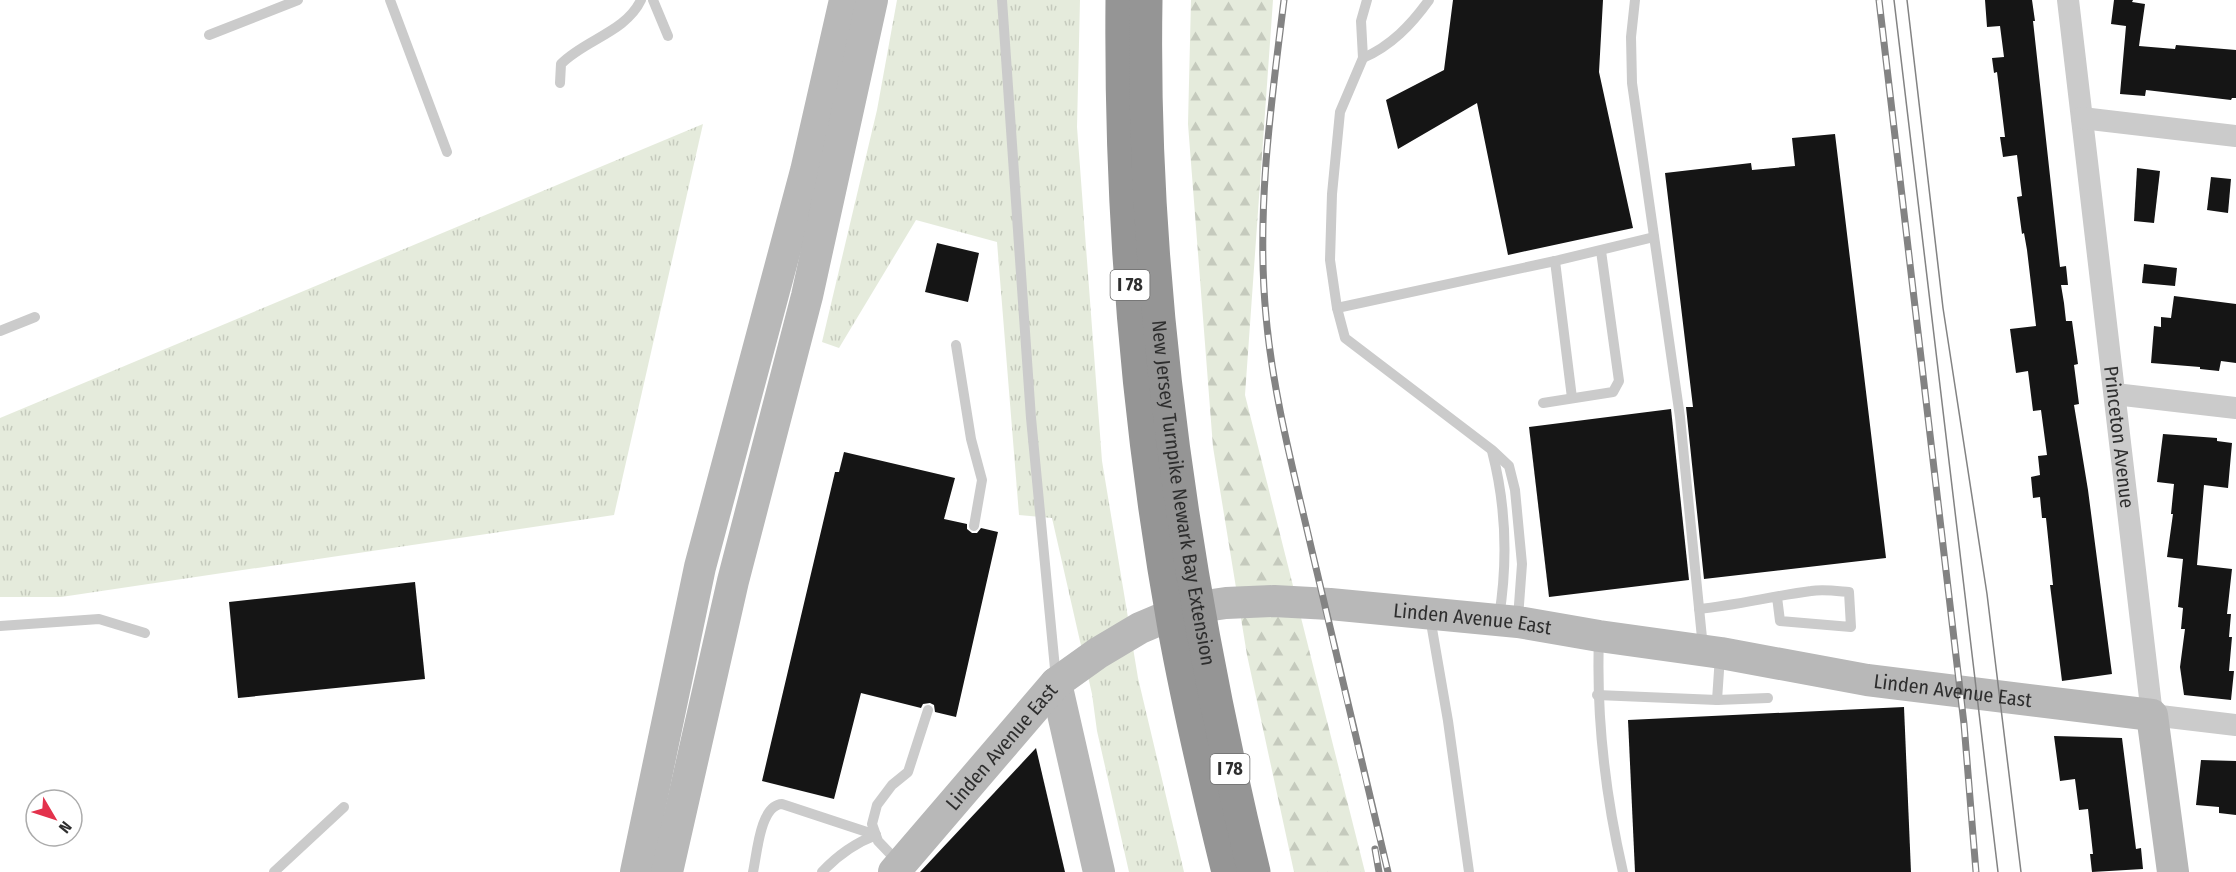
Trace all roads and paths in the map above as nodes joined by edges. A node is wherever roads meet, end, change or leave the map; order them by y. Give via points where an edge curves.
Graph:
1 (298, 0) edge
2 (390, 0) edge
3 (641, 0) edge
4 (653, 0) edge
5 (845, 0) edge
6 (872, 0) edge
7 (1002, 0) edge
8 (1122, 0) edge
9 (1146, 0) edge
10 (1367, 0) edge
11 (1429, 0) edge
12 (1635, 0) edge
13 (2068, 0) edge
14 (209, 35) dead end
15 (668, 36) dead end
16 (1363, 58) junction
17 (560, 83) dead end
18 (2082, 118) junction
19 (2236, 136) edge
20 (447, 152) dead end
21 (1654, 237) junction
22 (1601, 251) junction
23 (1555, 261) junction
24 (1336, 308) junction
25 (35, 317) dead end
26 (0, 331) edge
27 (956, 345) dead end
28 (2115, 394) junction
29 (1572, 398) junction
30 (1543, 403) dead end
31 (2236, 408) edge
32 (1492, 450) junction
33 (974, 526) dead end
34 (1177, 564) junction
35 (1777, 597) junction
36 (1699, 609) junction
37 (1430, 614) junction
38 (1508, 621) junction
39 (0, 626) edge
40 (145, 633) dead end
41 (1599, 636) junction
42 (1712, 652) junction
43 (1196, 668) junction
44 (1056, 683) junction
45 (1597, 695) junction
46 (1768, 698) dead end
47 (1717, 700) junction
48 (928, 710) dead end
49 (2152, 715) junction
50 (2236, 725) edge
51 (345, 807) dead end
52 (876, 835) junction
53 (897, 868) edge
54 (274, 872) edge
55 (636, 872) edge
56 (667, 872) edge
57 (753, 872) edge
58 (822, 872) edge
59 (1099, 872) edge
60 (1228, 872) edge
61 (1254, 872) edge
62 (1469, 872) edge
63 (1623, 872) edge
64 (2173, 872) edge

1 - 14 lane
2 - 20 lane
3 - 17 lane via 636,11 561,64
4 - 15 lane
5 - 55 street via 806,171 700,567
6 - 56 street via 807,296 733,581
7 - 44 lane via 1031,418
8 - 34 highway, New Jersey Turnpike Newark Bay Extension / I 78 via 1124,178 1131,298 1144,425
9 - 34 highway, New Jersey Turnpike Newark Bay Extension / I 78 via 1149,167 1156,285 1171,424
10 - 16 lane via 1361,21
11 - 16 lane via 1414,22 1381,50
12 - 21 lane via 1632,83
13 - 18 street, Princeton Avenue
16 - 24 lane via 1340,112 1330,260
18 - 19 street
18 - 28 street, Princeton Avenue
21 - 22 lane
21 - 36 lane via 1680,417
22 - 23 lane
22 - 29 lane via 1619,381 1612,392
23 - 24 lane
23 - 29 lane
24 - 32 lane via 1345,338
25 - 26 lane
27 - 33 lane via 971,439 982,480
28 - 31 street
28 - 49 street, Princeton Avenue
29 - 30 lane
32 - 38 lane via 1504,536
32 - 38 lane via 1509,466 1522,564
34 - 43 highway, New Jersey Turnpike Newark Bay Extension / I 78
35 - 35 lane via 1814,591 1849,592 1851,627 1780,621
35 - 36 lane
36 - 42 lane
37 - 38 street, Linden Avenue East
37 - 44 street, Linden Avenue East via 1274,601 1185,609 1140,628
37 - 62 lane
38 - 41 street, Linden Avenue East
39 - 40 lane via 99,619
41 - 42 street, Linden Avenue East
41 - 45 lane
42 - 47 lane
42 - 49 street, Linden Avenue East via 1867,680
43 - 60 highway, New Jersey Turnpike Newark Bay Extension / I 78
43 - 61 highway, New Jersey Turnpike Newark Bay Extension / I 78
44 - 53 street, Linden Avenue East
44 - 59 street
45 - 47 lane
45 - 63 lane via 1610,815
46 - 47 lane
48 - 52 lane via 908,772 892,785 878,805 872,824
49 - 50 street
49 - 64 street, Princeton Avenue
51 - 54 lane
52 - 53 lane
52 - 57 lane via 776,804 764,819
52 - 58 lane via 859,842

